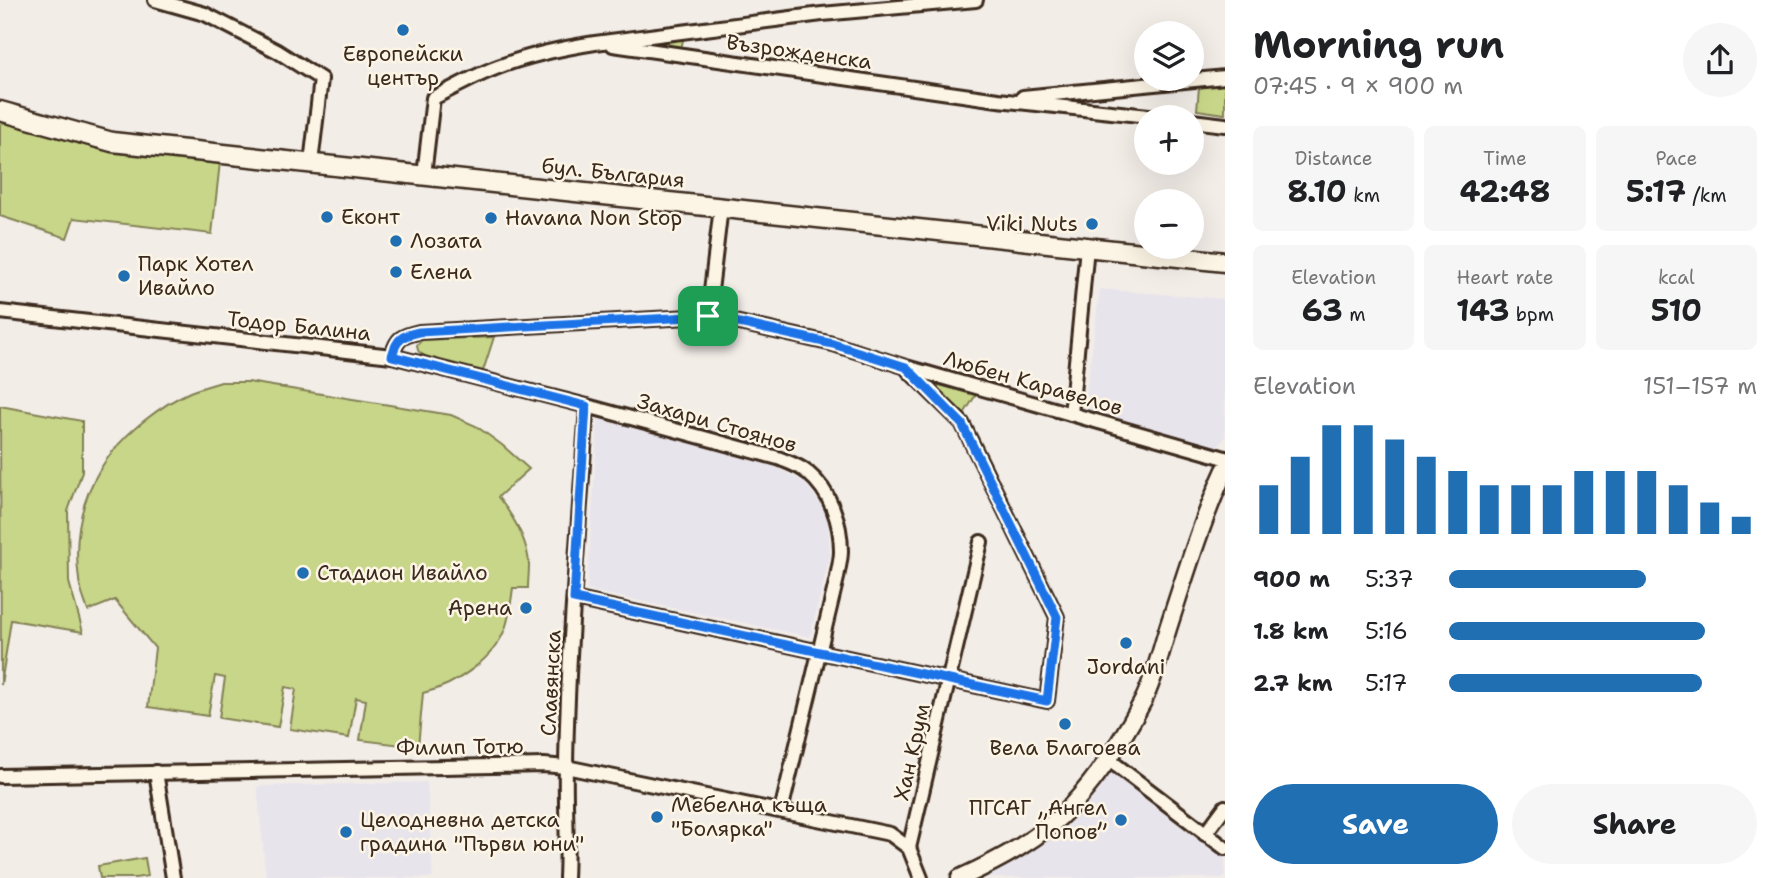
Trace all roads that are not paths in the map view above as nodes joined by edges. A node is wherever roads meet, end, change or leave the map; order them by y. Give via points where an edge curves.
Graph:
1 (155, 0) edge
2 (976, 0) edge
3 (928, 2) edge
4 (595, 43) junction
5 (1225, 77) edge
6 (998, 100) junction
7 (0, 111) edge
8 (1134, 114) edge
9 (1204, 122) edge
10 (1225, 125) edge
11 (311, 163) junction
12 (424, 175) junction
13 (722, 207) junction
14 (1087, 247) junction
15 (1225, 262) edge
16 (0, 312) edge
17 (708, 316) junction
18 (392, 356) junction
19 (906, 367) junction
20 (586, 406) junction
21 (1071, 414) junction
22 (1225, 458) edge
23 (1225, 470) edge
24 (981, 542) dead end
25 (574, 599) junction
26 (820, 652) junction
27 (949, 680) junction
28 (1108, 759) junction
29 (566, 767) junction
30 (156, 772) junction
31 (0, 776) edge
32 (1225, 807) edge
33 (781, 811) junction
34 (1205, 834) junction
35 (909, 848) junction
36 (1225, 848) edge
37 (173, 878) edge
38 (566, 878) edge
39 (921, 878) edge
40 (960, 878) edge

1 - 11 street via 205,14 321,79
2 - 3 street
3 - 4 street
4 - 6 street, Възрожденска
4 - 12 street via 503,65 433,98
5 - 6 street
6 - 8 street
7 - 11 main road, бул. България via 112,142
9 - 10 street
11 - 12 main road, бул. България
12 - 13 main road, бул. България
13 - 14 main road, бул. България
13 - 17 street
14 - 15 main road, бул. България
14 - 21 street
16 - 18 street, Тодор Балина
17 - 18 street, Тодор Балина via 419,332 403,335
17 - 19 street, Любен Каравелов via 833,344
18 - 20 street, Захари Стоянов
19 - 21 street, Любен Каравелов
19 - 27 street via 962,424 1057,617 1047,701
20 - 25 street, Славянска
20 - 26 street, Захари Стоянов via 778,458 806,471 819,484 830,499 841,553
21 - 22 street, Любен Каравелов
23 - 28 street via 1144,699
24 - 27 street, Хан Крум
25 - 26 street
25 - 29 street, Славянска
26 - 27 street
26 - 33 street, Захари Стоянов
27 - 35 street, Хан Крум
28 - 34 street
28 - 40 street via 1070,806 1033,838
29 - 30 street, Филип Тотю
29 - 33 street, Филип Тотю
29 - 38 street, Славянска
30 - 31 street, Филип Тотю
30 - 37 street
32 - 34 street
33 - 35 street, Филип Тотю via 890,834
34 - 36 street
35 - 39 street

